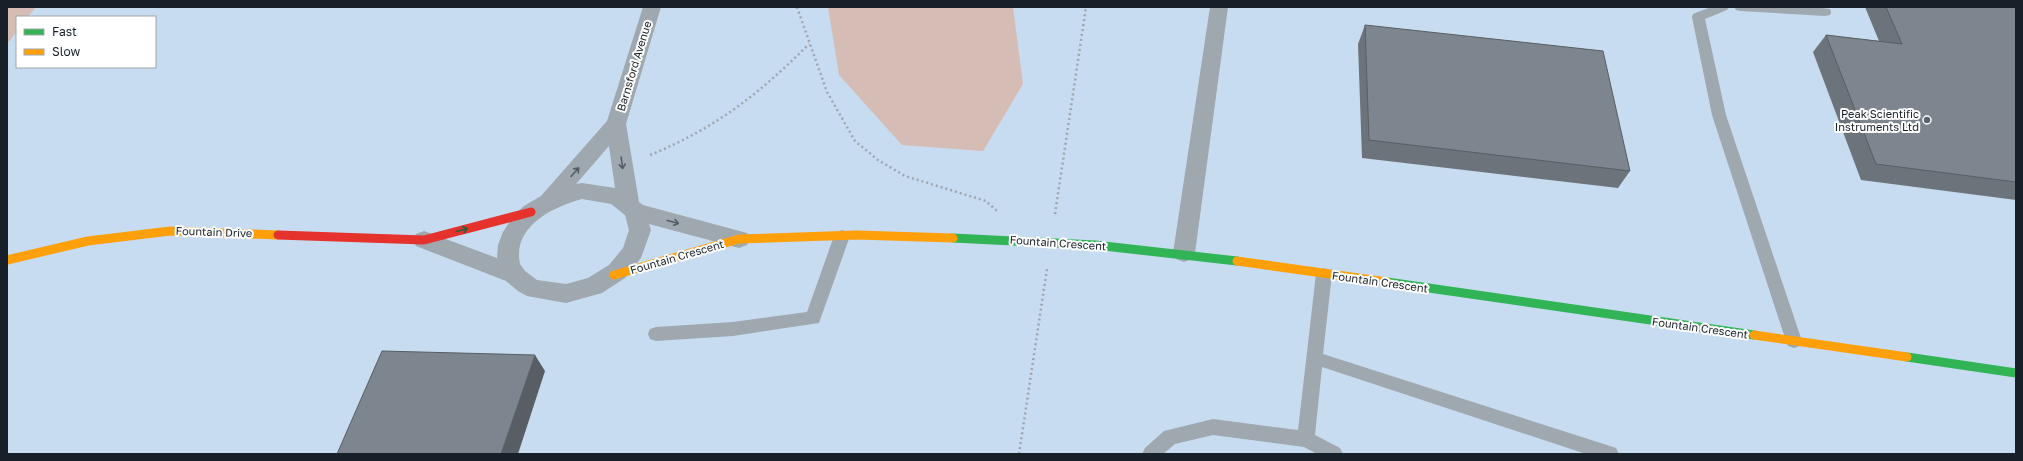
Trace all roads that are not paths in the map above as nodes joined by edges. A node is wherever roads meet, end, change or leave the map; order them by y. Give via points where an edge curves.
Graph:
1 (652, 7) edge
2 (1219, 7) edge
3 (1723, 7) edge
4 (1740, 7) edge
5 (1825, 12) dead end
6 (616, 124) junction
7 (540, 206) junction
8 (631, 207) junction
9 (842, 236) junction
10 (739, 239) junction
11 (424, 240) junction
12 (1184, 253) junction
13 (7, 260) edge
14 (514, 274) junction
15 (1324, 274) junction
16 (614, 275) junction
17 (656, 334) dead end
18 (1794, 341) junction
19 (1315, 358) junction
20 (2016, 373) edge
21 (1306, 439) junction
22 (1151, 454) edge
23 (1334, 454) edge
24 (1610, 454) edge

1 - 6 street, Barnsford Avenue
2 - 12 street
3 - 18 lane via 1698,17 1717,108
4 - 5 lane
7 -> 6 street, Barnsford Avenue
6 -> 8 street, Barnsford Avenue
7 - 8 street via 566,194 582,191 615,196
11 -> 7 street, Fountain Drive
7 - 14 street via 518,226 510,242 508,259
8 -> 10 street, Fountain Crescent
8 - 16 street via 640,226 638,242 630,260
9 - 10 street, Fountain Crescent
9 - 12 street, Fountain Crescent via 1051,241
9 - 17 lane via 813,318 733,329
10 - 16 street, Fountain Crescent
11 - 13 street, Fountain Drive via 170,230 88,241
11 - 14 street, Fountain Drive
12 - 15 street, Fountain Crescent
14 - 16 street via 534,289 547,293 570,294 593,287
15 - 18 street, Fountain Crescent
15 - 19 lane
18 - 20 street, Fountain Crescent
19 - 21 lane
19 - 24 lane
21 - 22 lane via 1212,427 1170,437
21 - 23 lane

